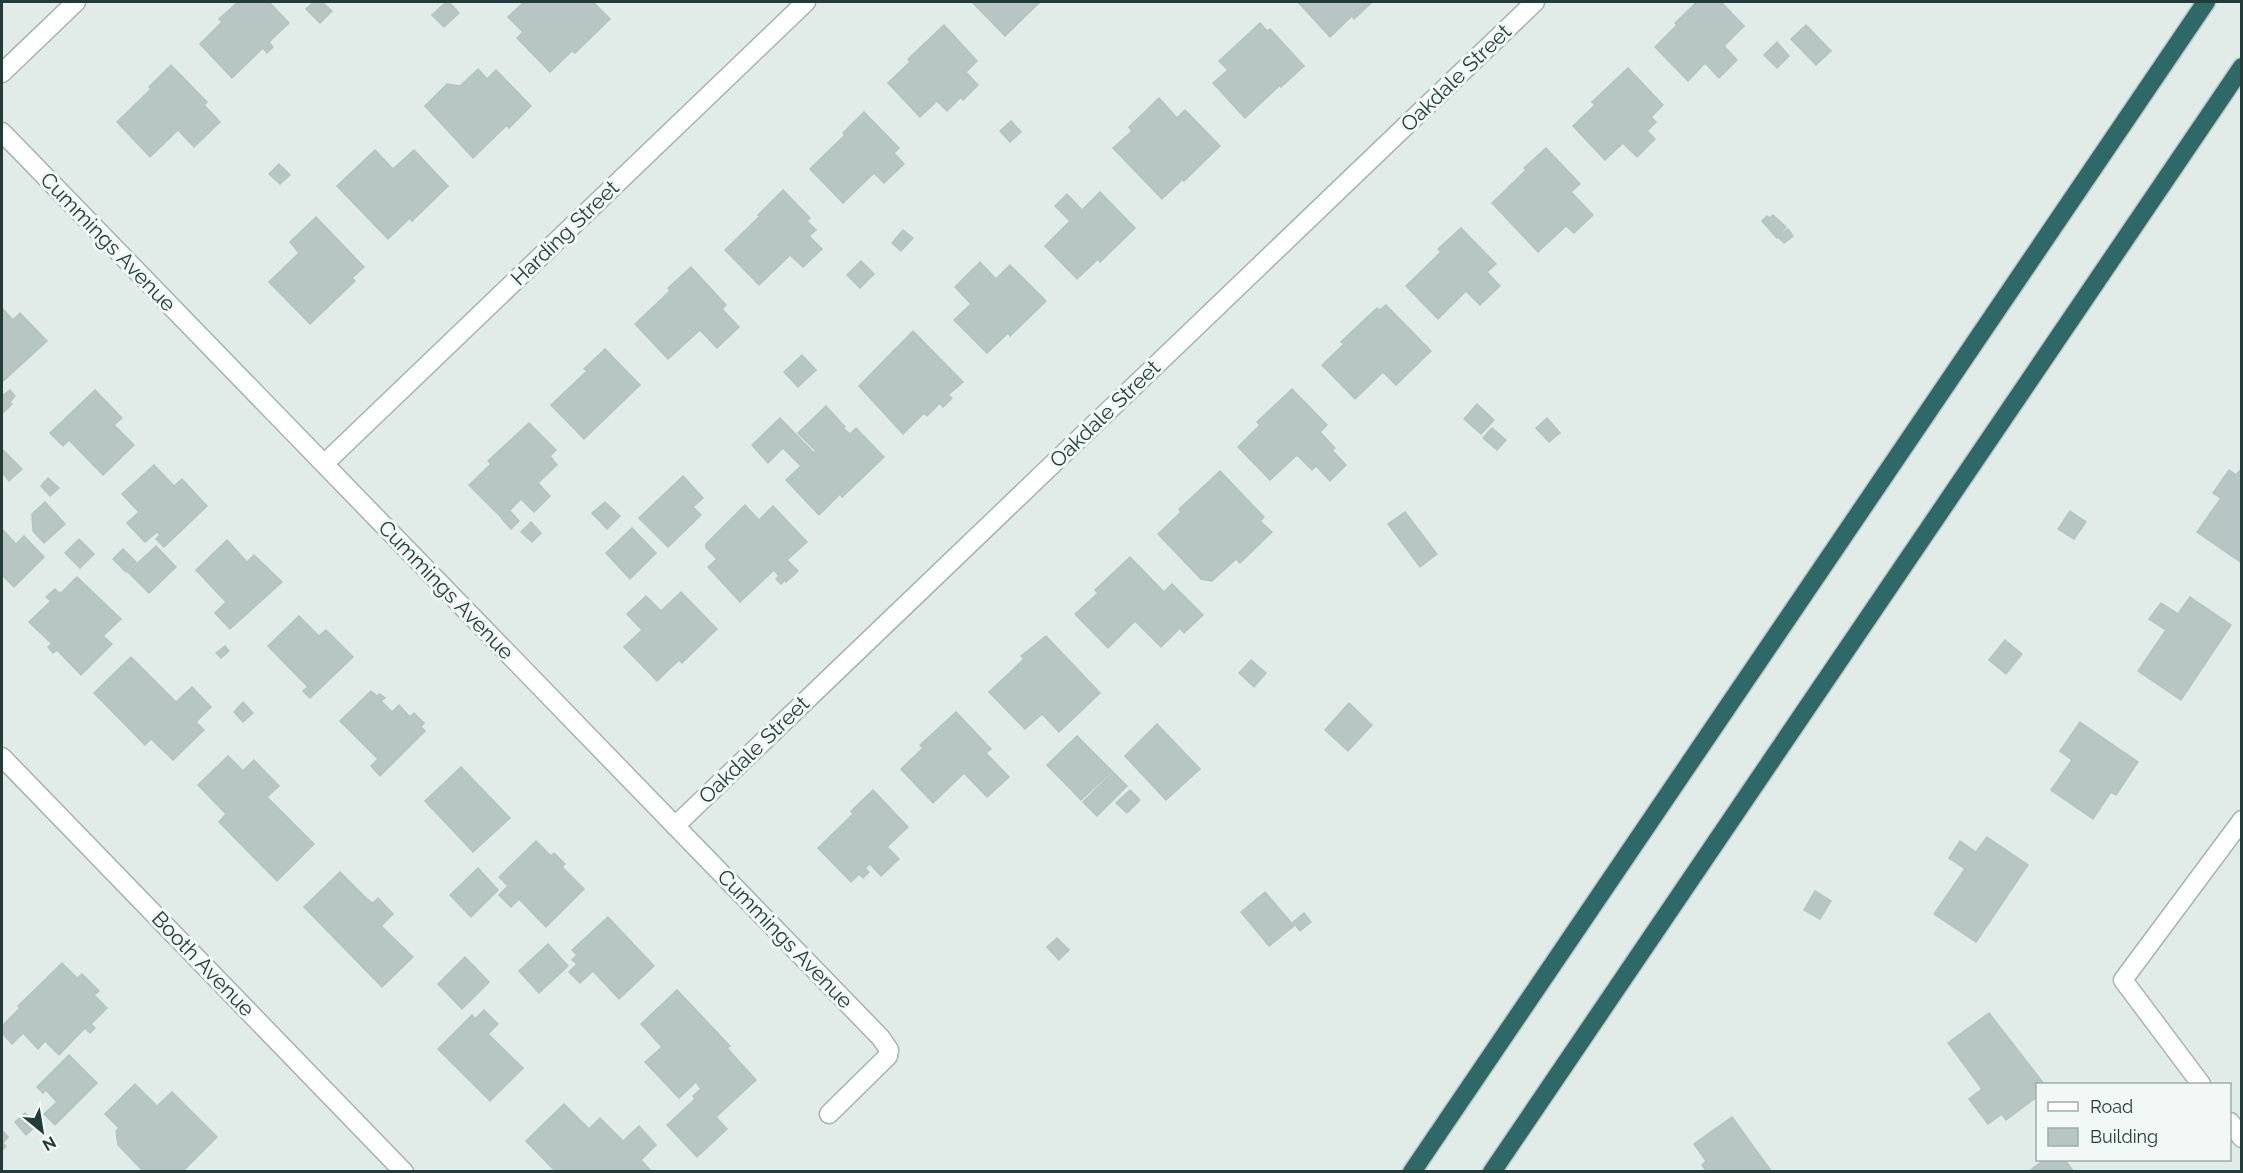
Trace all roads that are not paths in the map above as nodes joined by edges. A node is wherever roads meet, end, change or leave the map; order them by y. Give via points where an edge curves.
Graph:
1 (76, 2) edge
2 (806, 2) edge
3 (1535, 2) edge
4 (2206, 2) edge
5 (2241, 67) edge
6 (2, 73) edge
7 (2, 132) edge
8 (324, 464) junction
9 (2, 757) edge
10 (2241, 820) edge
11 (675, 826) junction
12 (2200, 1083) edge
13 (829, 1114) dead end
14 (2231, 1125) edge
15 (2241, 1138) edge
16 (404, 1172) edge
17 (1412, 1172) edge
18 (1492, 1172) edge

1 - 6 street
2 - 8 street, Harding Street
3 - 11 street, Oakdale Street
4 - 17 highway
5 - 18 highway
7 - 8 street, Cummings Avenue
8 - 11 street, Cummings Avenue
9 - 16 street, Booth Avenue
10 - 12 street via 2123,980
11 - 13 street, Cummings Avenue via 889,1050 885,1059
14 - 15 street

